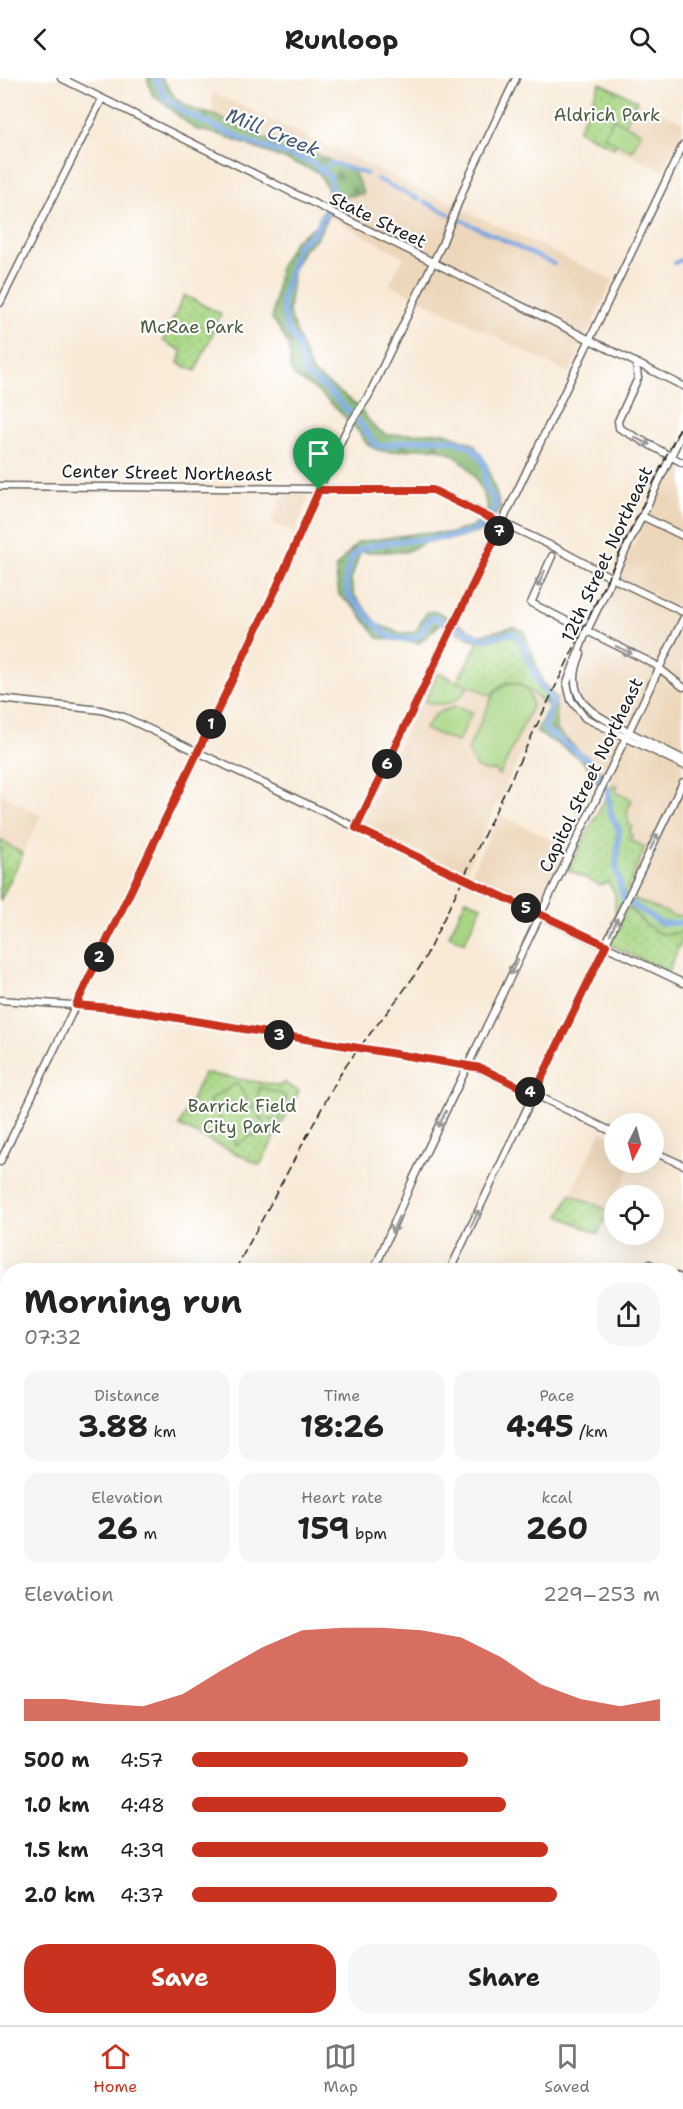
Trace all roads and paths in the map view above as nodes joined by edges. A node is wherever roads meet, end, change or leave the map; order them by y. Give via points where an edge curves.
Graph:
1 (61, 78) edge
2 (516, 78) edge
3 (102, 99) junction
4 (683, 146) edge
5 (432, 263) junction
6 (0, 303) edge
7 (589, 341) junction
8 (636, 364) junction
9 (665, 377) junction
10 (639, 378) junction
11 (683, 386) edge
12 (683, 431) edge
13 (683, 439) edge
14 (672, 457) junction
15 (683, 463) edge
16 (0, 486) edge
17 (319, 490) junction
18 (644, 517) junction
19 (499, 523) junction
20 (683, 536) edge
21 (539, 540) junction
22 (552, 556) junction
23 (583, 564) junction
24 (614, 579) junction
25 (683, 612) edge
26 (683, 620) edge
27 (589, 632) junction
28 (659, 669) junction
29 (683, 687) edge
30 (0, 699) edge
31 (628, 735) junction
32 (642, 745) junction
33 (661, 748) junction
34 (197, 752) junction
35 (683, 759) edge
36 (683, 765) edge
37 (683, 782) edge
38 (356, 828) junction
39 (540, 914) junction
40 (606, 945) junction
41 (683, 982) edge
42 (0, 1000) edge
43 (76, 1005) junction
44 (467, 1066) junction
45 (534, 1094) junction
46 (604, 1128) edge
47 (664, 1156) edge
48 (0, 1162) edge
49 (683, 1165) edge
50 (377, 1263) edge
51 (453, 1263) edge

1 - 3 main road, State Street
2 - 5 main road
3 - 5 main road, State Street
3 - 6 main road
4 - 7 main road
5 - 7 main road, State Street
5 - 17 main road
7 - 8 main road, State Street
7 - 19 main road
8 - 9 main road, State Street
8 - 10 main road
9 - 10 main road via 647,373
9 - 11 main road, State Street
10 -> 14 main road via 618,423 621,431
12 - 14 main road, 12th Street Northeast
13 - 14 main road, 12th Street Northeast
14 - 15 main road
14 - 18 main road, 12th Street Northeast
16 - 17 main road, Center Street Northeast
17 - 19 main road, Center Street Northeast via 433,490
17 - 34 main road via 283,575
18 - 20 main road
18 - 24 main road, 12th Street Northeast
19 - 21 main road, Center Street Northeast
19 - 38 main road
21 - 22 main road, Center Street Northeast
21 - 23 main road, Center Street Northeast
22 - 23 main road via 559,554
22 -> 27 main road via 531,603
23 - 24 main road, Center Street Northeast
24 - 25 main road, Center Street Northeast
24 - 27 main road, 12th Street Northeast
26 - 28 main road, Capitol Street Northeast
27 -> 28 main road
27 - 31 main road, 12th Street Northeast via 576,667 576,691 594,714
27 - 31 main road, 12th Street Northeast via 568,676 568,693 585,718
28 - 29 main road
28 - 31 main road, Capitol Street Northeast
30 - 34 main road via 109,711
31 - 32 main road
31 - 33 main road
31 - 39 main road, Capitol Street Northeast
32 - 33 main road
32 - 36 main road
33 - 35 main road
34 - 38 main road
34 - 43 main road
40 -> 37 main road
38 - 39 main road
39 - 40 main road
39 -> 44 main road, Capitol Street Northeast
40 - 41 main road
40 - 45 main road
42 - 43 main road
43 - 44 main road via 123,1009
43 - 48 main road
44 - 45 main road via 481,1068
44 -> 50 main road, Capitol Street Northeast
45 - 46 main road
51 -> 45 main road
47 - 49 main road

